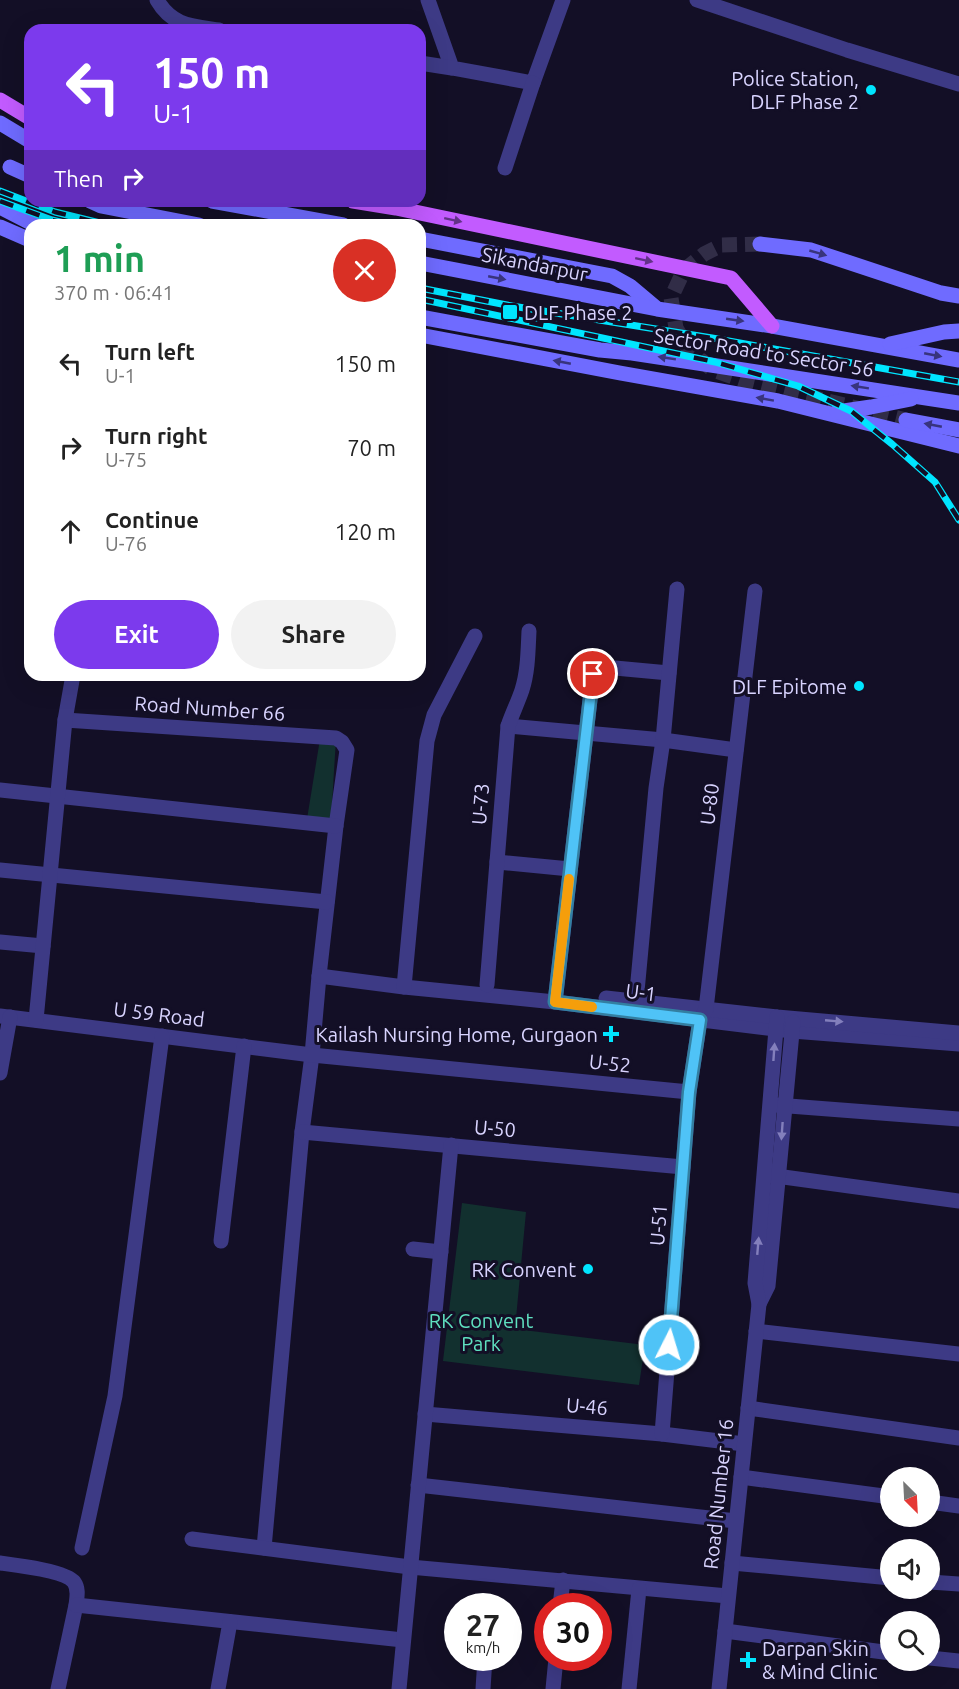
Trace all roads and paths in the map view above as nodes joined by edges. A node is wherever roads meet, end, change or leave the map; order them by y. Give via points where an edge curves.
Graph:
1 (157, 0) edge
2 (428, 0) edge
3 (563, 0) edge
4 (697, 0) edge
5 (187, 24) edge
6 (426, 64) edge
7 (452, 68) junction
8 (533, 83) junction
9 (959, 84) edge
10 (0, 100) edge
11 (24, 114) edge
12 (0, 123) edge
13 (24, 137) edge
14 (10, 167) dead end
15 (505, 168) dead end
16 (24, 173) edge
17 (0, 207) edge
18 (106, 207) edge
19 (245, 207) edge
20 (390, 207) edge
21 (24, 219) edge
22 (167, 219) edge
23 (310, 219) edge
24 (0, 227) edge
25 (24, 237) edge
26 (426, 240) edge
27 (760, 244) tunnel mouth
28 (426, 264) edge
29 (959, 296) edge
30 (657, 309) junction
31 (426, 318) edge
32 (436, 320) junction
33 (772, 326) junction
34 (959, 331) edge
35 (426, 336) edge
36 (462, 343) junction
37 (884, 345) junction
38 (959, 360) edge
39 (920, 396) junction
40 (959, 403) edge
41 (822, 412) junction
42 (906, 420) tunnel mouth
43 (959, 430) edge
44 (959, 446) edge
45 (677, 590) dead end
46 (755, 591) dead end
47 (529, 631) dead end
48 (475, 636) dead end
49 (615, 668) dead end
50 (669, 673) junction
51 (593, 674) dead end
52 (73, 681) edge
53 (65, 720) junction
54 (508, 726) junction
55 (585, 734) junction
56 (663, 740) junction
57 (736, 750) junction
58 (0, 790) edge
59 (58, 796) junction
60 (336, 826) junction
61 (496, 862) junction
62 (570, 869) junction
63 (0, 870) edge
64 (50, 876) junction
65 (327, 902) junction
66 (0, 942) edge
67 (43, 946) junction
68 (319, 971) junction
69 (404, 982) junction
70 (487, 985) junction
71 (556, 997) junction
72 (631, 1006) junction
73 (699, 1012) junction
74 (5, 1016) edge
75 (36, 1020) junction
76 (777, 1023) junction
77 (793, 1024) junction
78 (959, 1033) edge
79 (162, 1036) junction
80 (959, 1044) edge
81 (244, 1046) junction
82 (312, 1055) junction
83 (0, 1073) edge
84 (689, 1092) junction
85 (777, 1105) junction
86 (959, 1119) edge
87 (302, 1132) junction
88 (451, 1145) junction
89 (683, 1167) junction
90 (772, 1176) junction
91 (959, 1201) edge
92 (221, 1241) dead end
93 (413, 1249) dead end
94 (441, 1252) junction
95 (756, 1331) junction
96 (959, 1354) edge
97 (748, 1408) junction
98 (425, 1414) junction
99 (662, 1434) junction
100 (959, 1438) edge
101 (744, 1444) junction
102 (741, 1477) junction
103 (418, 1485) junction
104 (880, 1496) edge
105 (940, 1503) edge
106 (959, 1506) edge
107 (736, 1521) junction
108 (192, 1539) dead end
109 (82, 1548) dead end
110 (264, 1548) junction
111 (0, 1563) edge
112 (732, 1563) junction
113 (410, 1567) junction
114 (880, 1577) edge
115 (563, 1580) junction
116 (940, 1583) edge
117 (959, 1584) edge
118 (639, 1589) junction
119 (562, 1593) edge
120 (728, 1596) junction
121 (76, 1605) junction
122 (230, 1622) junction
123 (725, 1631) junction
124 (403, 1640) junction
125 (880, 1652) edge
126 (940, 1659) edge
127 (959, 1661) edge
128 (484, 1671) edge
129 (555, 1671) edge
130 (58, 1689) edge
131 (218, 1689) edge
132 (399, 1689) edge
133 (483, 1689) edge
134 (553, 1689) edge
135 (629, 1689) edge
136 (719, 1689) edge

1 - 5 street via 174,20
2 - 7 street
3 - 8 street
4 - 9 street
6 - 7 street
7 - 8 street
8 - 15 street
10 - 11 main road
12 - 13 main road
14 - 16 main road
17 - 21 main road
18 - 22 main road
19 - 23 main road
20 -> 33 main road via 730,278
24 - 25 main road
26 - 30 main road via 612,276
27 -> 29 main road via 811,250
28 -> 30 main road, Sikandarpur
30 -> 33 main road, Sector Road to Sector 56
31 - 32 main road, Sector Road to Sector 56
32 - 36 main road
39 -> 32 main road, Sector Road to Sector 56 via 600,350
33 - 37 main road, Sector Road to Sector 56
34 - 37 main road
35 - 36 main road
41 -> 36 main road
37 -> 38 main road, Sector Road to Sector 56
39 - 40 main road, Sector Road to Sector 56
39 - 41 main road
41 - 44 main road
43 -> 42 main road
45 - 50 street
46 - 57 street, U-80
47 - 54 street, U-73 via 522,690
48 - 69 street via 434,715 427,741
49 - 50 street
50 - 56 street
51 - 55 street
52 - 53 street
53 - 59 street
53 - 60 street, Road Number 66 via 336,738 347,750
54 - 55 street
54 - 61 street, U-73
55 - 56 street
55 - 62 street
56 - 57 street
56 - 72 street
57 - 73 street, U-80
58 - 59 street
59 - 60 street
59 - 64 street
60 - 65 street
61 - 62 street
61 - 70 street, U-73
62 - 71 street
63 - 64 street
64 - 65 street
64 - 67 street
65 - 68 street
66 - 67 street
67 - 75 street
68 - 69 street, U-1
68 - 82 street
69 - 70 street, U-1
69 - 71 street, U-1
70 - 71 street, U-1
71 - 72 street, U-1
72 - 73 street, U-1
73 - 76 street, U-1
73 - 84 street, U-51
74 - 75 street, U 59 Road
74 - 83 street
75 - 79 street, U 59 Road
76 - 77 street, U-1
85 -> 76 street, Road Number 16
77 -> 78 street
77 - 80 street
77 - 85 street, Road Number 16
79 - 81 street, U 59 Road
79 - 109 street via 115,1396
81 - 82 street, U 59 Road
81 - 92 street
82 - 84 street, U-52
82 - 87 street
84 - 89 street, U-51
85 - 86 street
85 - 90 street, Road Number 16
87 - 88 street, U-50
87 - 110 street
88 - 89 street, U-50
88 - 94 street
89 - 99 street, U-51
90 - 91 street
90 - 95 street, Road Number 16 via 755,1282 759,1304
93 - 94 street
94 - 98 street
95 - 96 street
95 - 97 street, Road Number 16
97 - 100 street
97 - 101 street, Road Number 16
98 - 99 street, U-46
98 - 103 street
99 - 101 street, U-46
101 - 102 street, Road Number 16
102 - 104 street
102 - 107 street, Road Number 16
103 - 107 street
103 - 113 street
105 - 106 street
107 - 112 street, Road Number 16
108 - 110 street
110 - 113 street
111 - 121 street via 65,1574 74,1581 78,1592
112 - 114 street
112 - 120 street, Road Number 16
113 - 115 street
113 - 124 street
115 - 118 street
115 - 119 street
116 - 117 street
118 - 120 street
118 - 135 street
120 - 123 street, Road Number 16
121 - 122 street
121 - 130 street
122 - 124 street
122 - 131 street
123 - 125 street
123 - 136 street, Road Number 16
124 - 132 street
126 - 127 street
128 - 133 street
129 - 134 street

